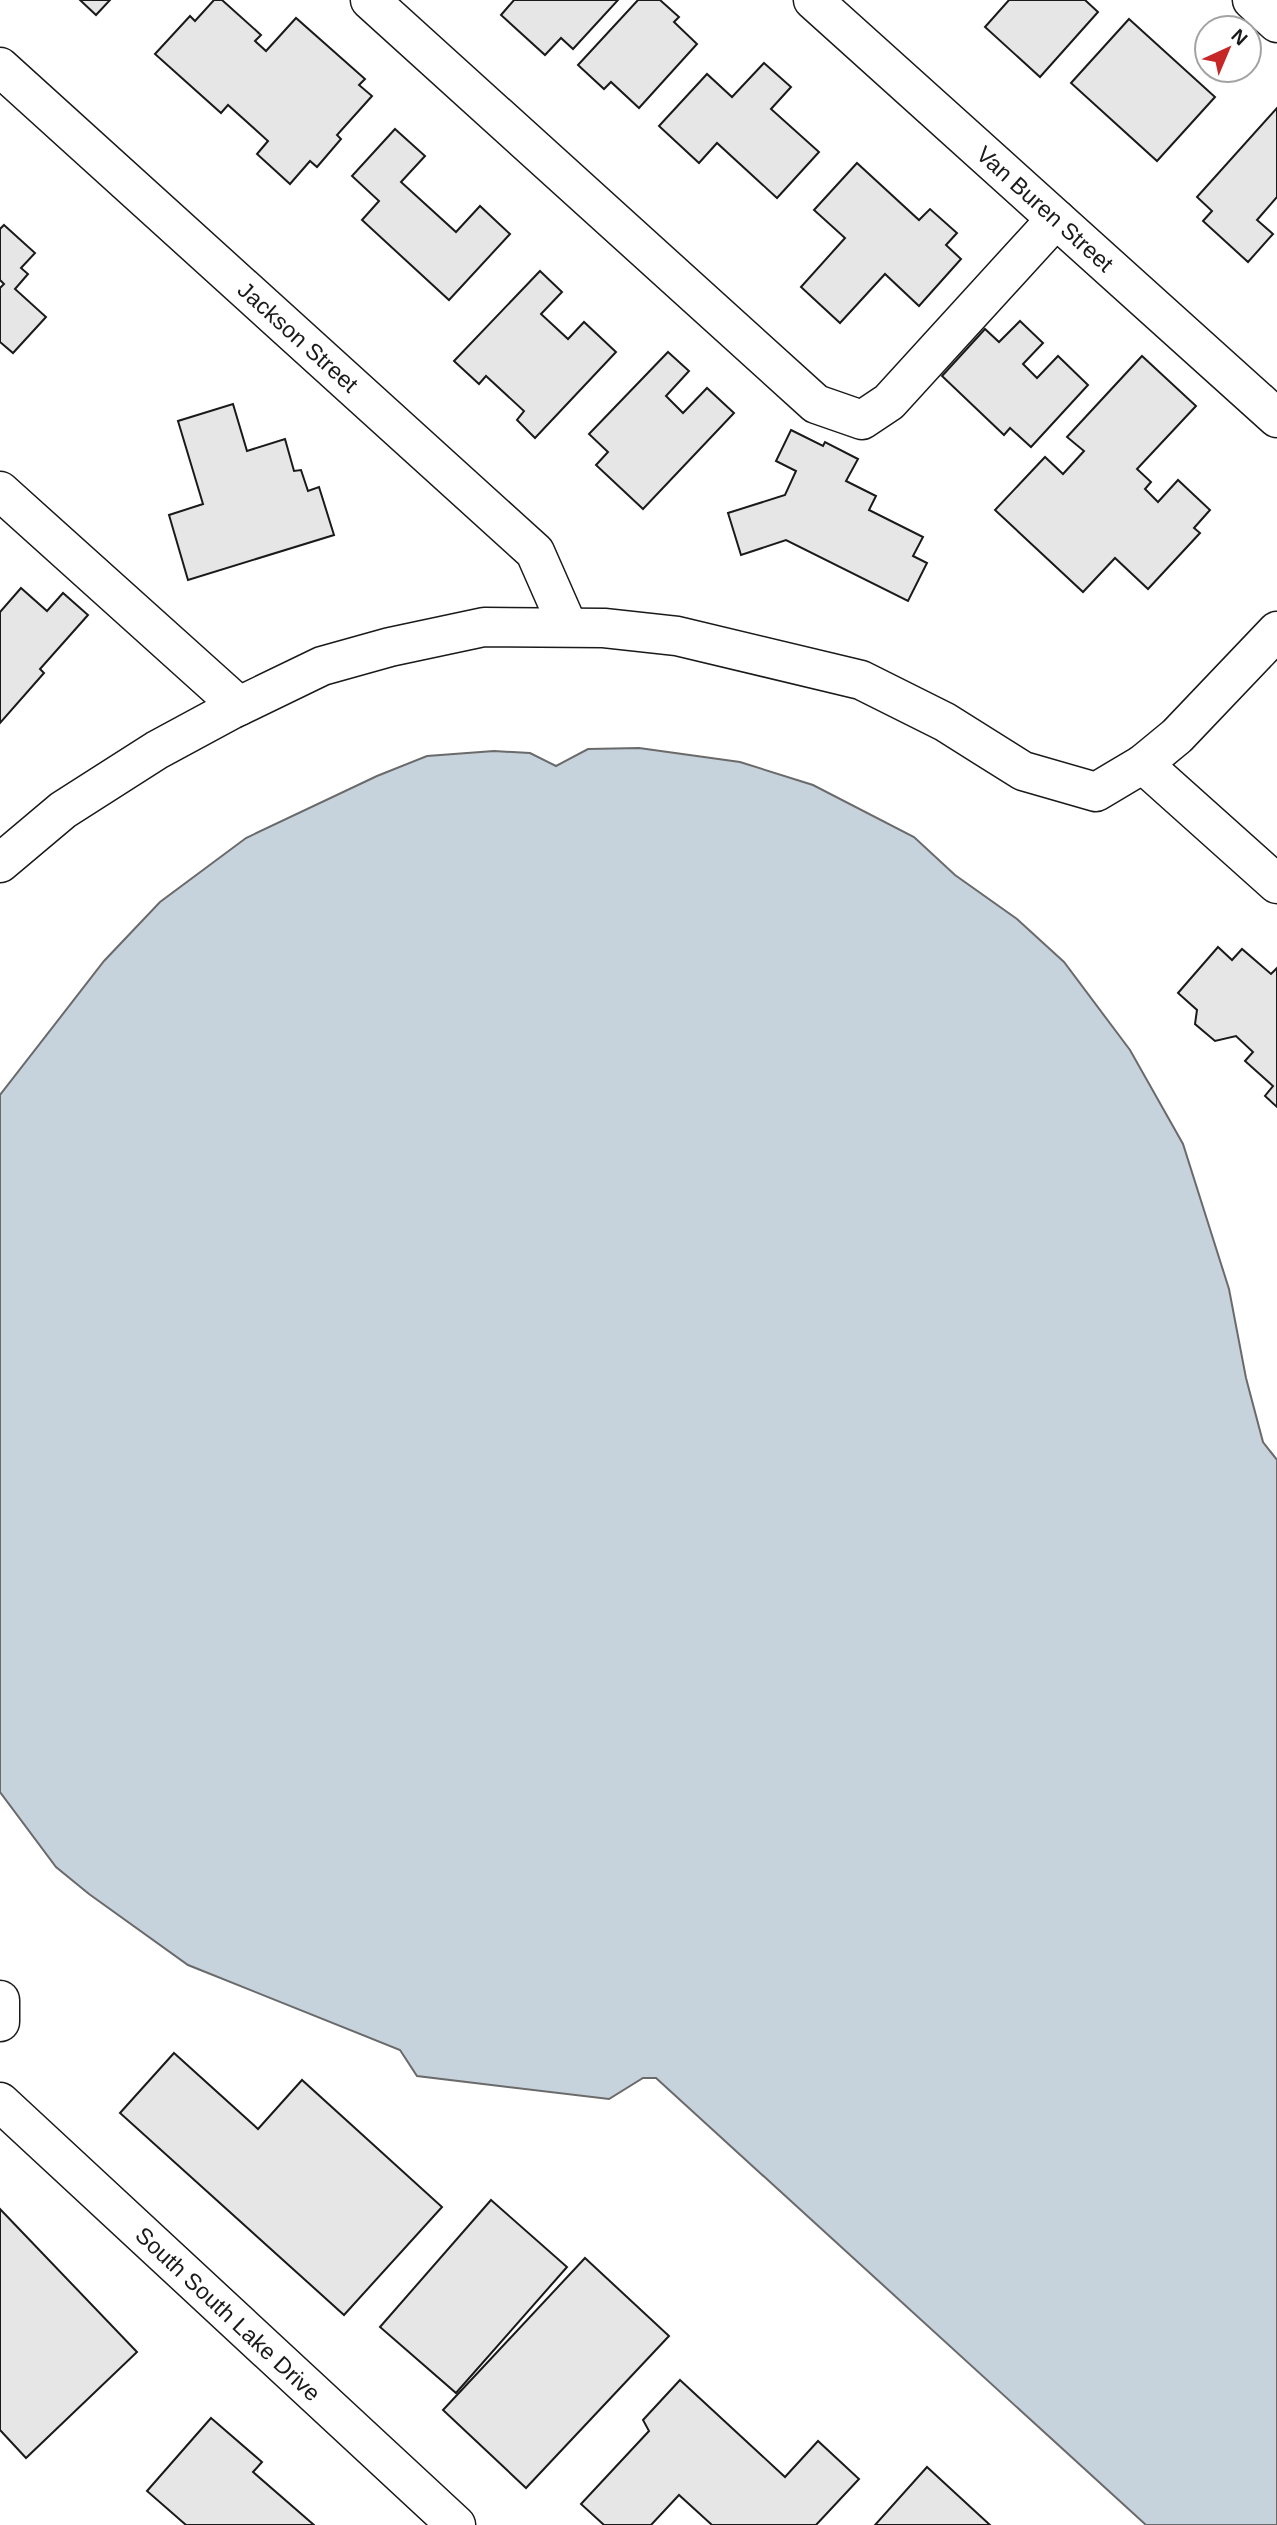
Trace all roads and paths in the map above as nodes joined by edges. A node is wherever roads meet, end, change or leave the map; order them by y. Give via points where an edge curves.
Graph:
1 (370, 0) edge
2 (813, 0) edge
3 (1251, 0) edge
4 (1277, 23) edge
5 (0, 67) edge
6 (1056, 219) junction
7 (1277, 418) edge
8 (0, 491) edge
9 (568, 627) junction
10 (1277, 631) edge
11 (239, 706) junction
12 (1143, 764) junction
13 (0, 863) edge
14 (1277, 884) edge
15 (0, 2000) edge
16 (0, 2022) edge
17 (0, 2102) edge
18 (456, 2525) edge

1 - 6 street via 816,404 862,420 889,402
2 - 6 street, Van Buren Street
3 - 4 street
5 - 9 street, Jackson Street via 535,552
6 - 7 street, Van Buren Street
8 - 11 street
9 - 11 street via 484,627 390,647 322,666
9 - 12 street via 677,636 861,680 945,722 1023,771 1096,792
10 - 12 street via 1177,736
11 - 13 street via 157,750 63,810
12 - 14 street
15 - 16 street
17 - 18 street, South South Lake Drive

